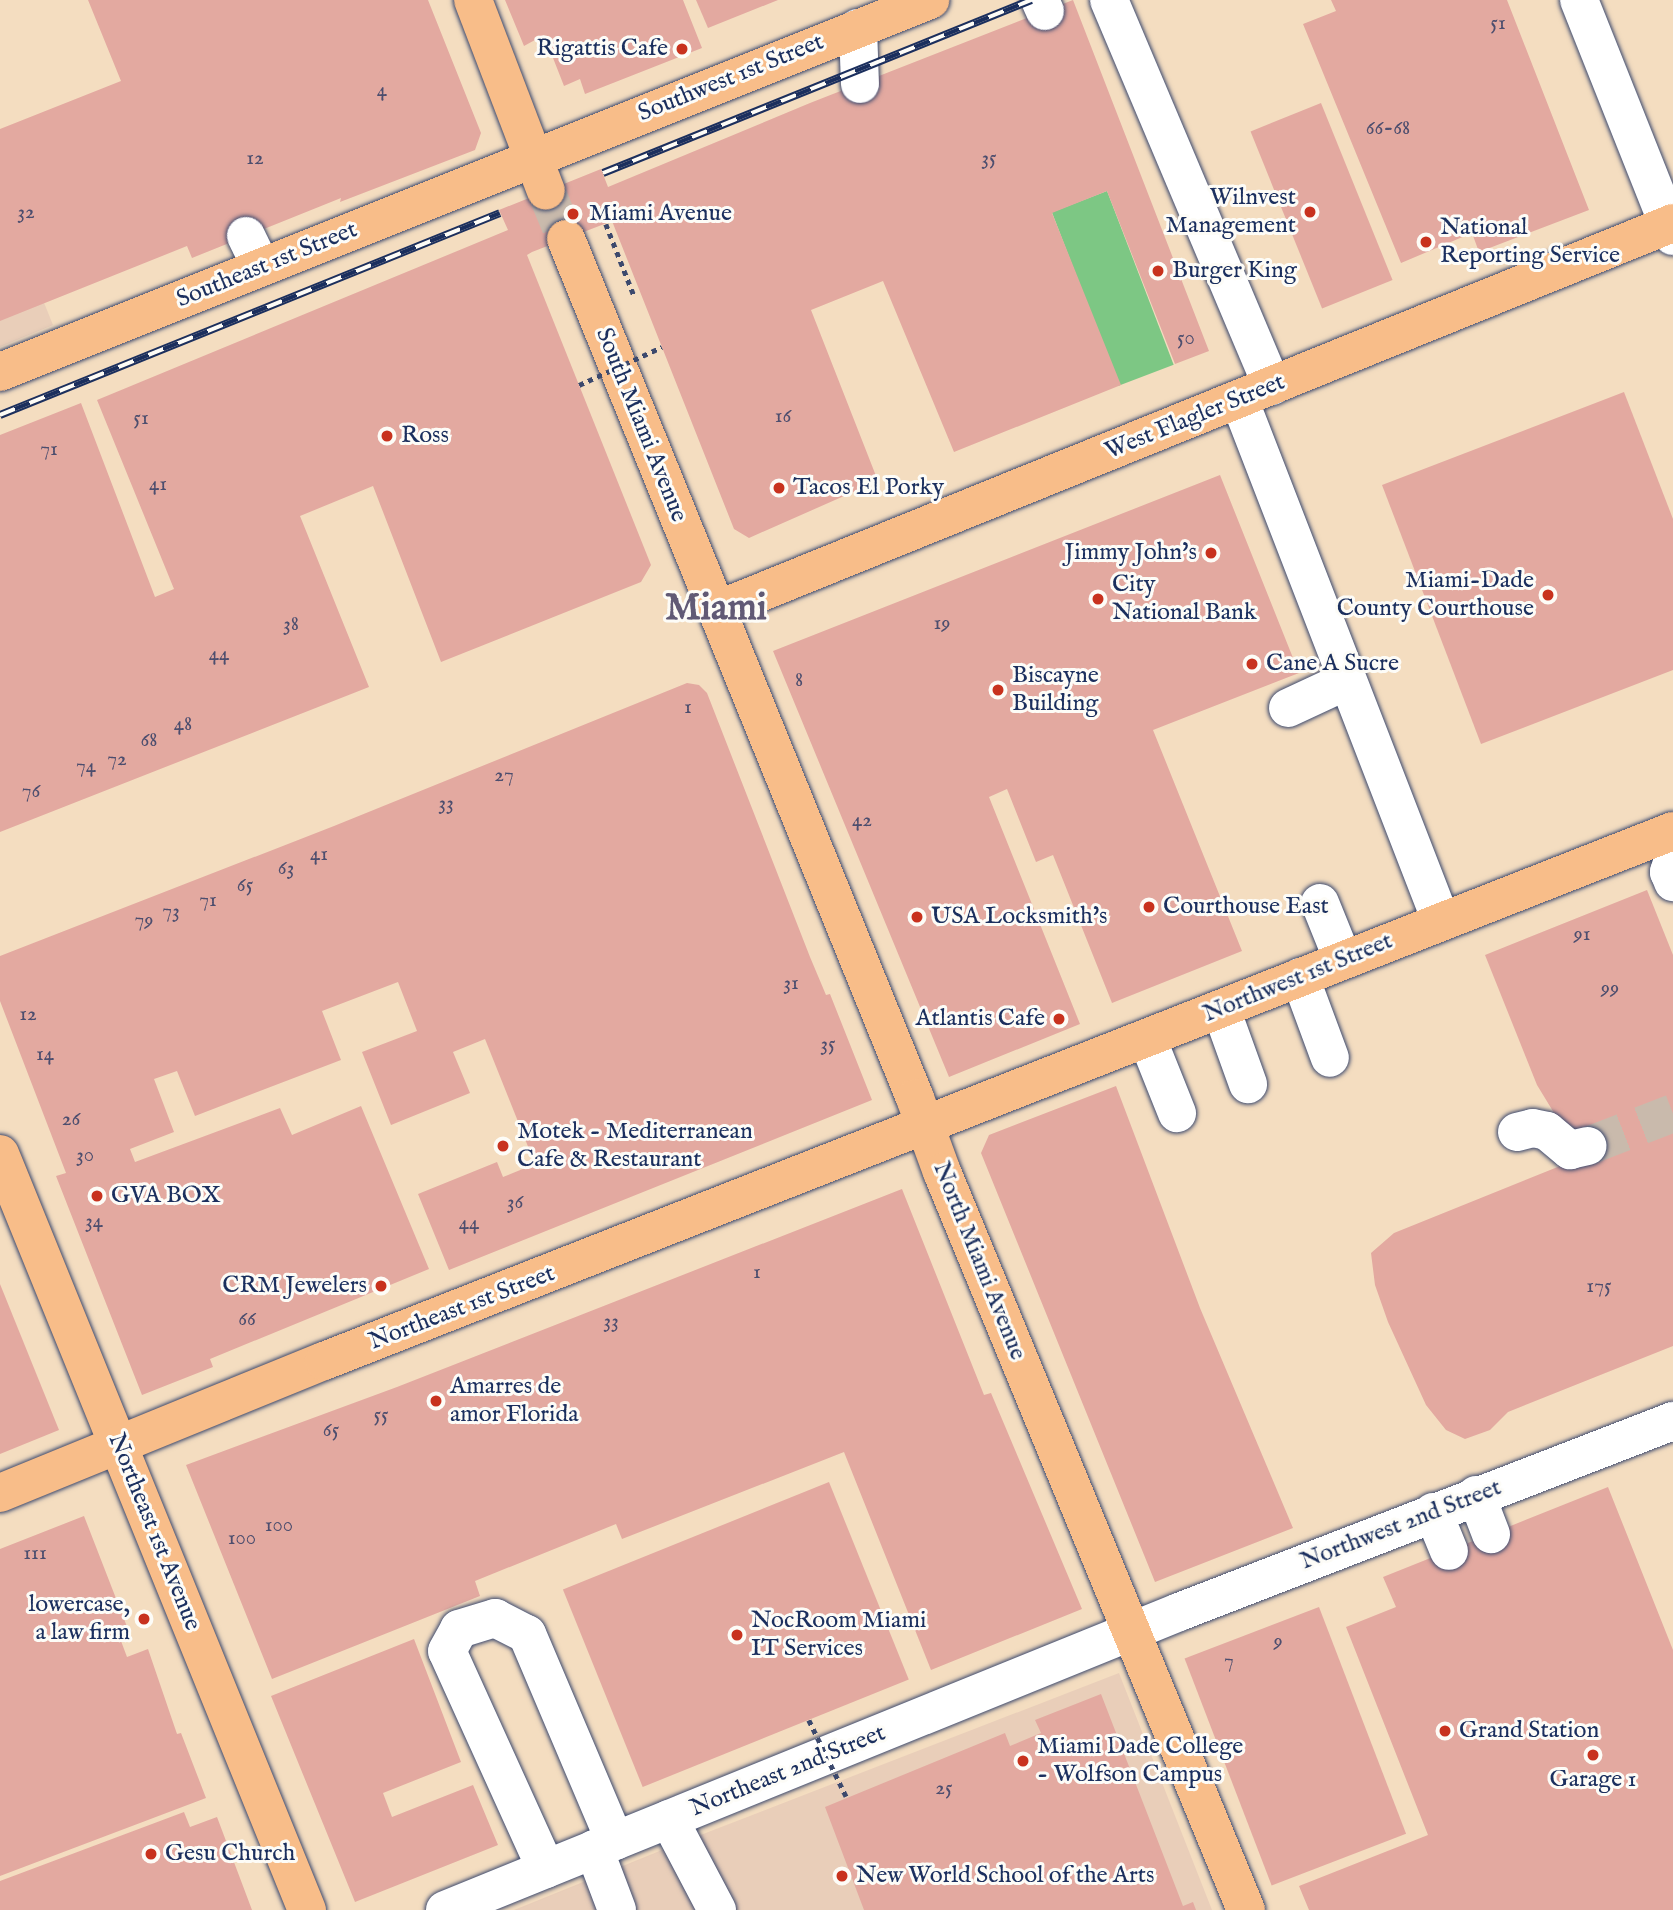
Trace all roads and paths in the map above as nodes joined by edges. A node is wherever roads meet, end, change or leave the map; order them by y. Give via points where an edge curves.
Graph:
1 (473, 0) edge
2 (930, 0) edge
3 (1109, 0) edge
4 (1579, 0) edge
5 (859, 28) junction
6 (860, 84) dead end
7 (540, 174) junction
8 (606, 224) dead end
9 (1672, 228) edge
10 (566, 239) tunnel mouth
11 (635, 298) dead end
12 (662, 347) dead end
13 (0, 372) edge
14 (579, 385) dead end
15 (1256, 392) junction
16 (717, 610) junction
17 (1346, 681) junction
18 (1288, 708) dead end
19 (1673, 831) edge
20 (1673, 859) edge
21 (1673, 882) edge
22 (1320, 904) dead end
23 (1441, 921) junction
24 (1343, 960) junction
25 (1300, 977) junction
26 (1221, 1009) junction
27 (1147, 1038) junction
28 (1330, 1058) dead end
29 (1248, 1084) dead end
30 (1177, 1112) dead end
31 (925, 1126) junction
32 (1517, 1132) dead end
33 (1588, 1146) tunnel mouth
34 (0, 1154) edge
35 (1673, 1421) edge
36 (119, 1445) junction
37 (0, 1493) edge
38 (1464, 1500) junction
39 (1469, 1543) dead end
40 (1131, 1633) junction
41 (809, 1720) dead end
42 (846, 1796) dead end
43 (669, 1818) junction
44 (604, 1845) junction
45 (546, 1869) junction
46 (307, 1910) edge
47 (445, 1910) edge
48 (617, 1910) edge
49 (716, 1910) edge
50 (1246, 1910) edge

1 - 7 main road
2 - 5 main road, Southwest 1st Street
3 - 15 street via 1222,263
4 - 9 street
5 - 6 street
5 - 7 main road, Southwest 1st Street
7 - 13 main road, Southeast 1st Street via 253,252
8 - 11 path
9 - 15 main road, West Flagler Street
10 - 16 main road, South Miami Avenue
12 - 14 path, bridge
15 - 16 main road, West Flagler Street
15 - 17 street
16 - 31 main road, North Miami Avenue
17 - 18 street
17 - 23 street
19 - 23 main road, Northwest 1st Street
20 - 21 street via 1669,872
22 - 24 street
23 - 24 main road, Northwest 1st Street
24 - 25 main road, Northwest 1st Street
25 - 26 main road, Northwest 1st Street
25 - 28 street
26 - 27 main road, Northwest 1st Street
26 - 29 street
27 - 30 street
27 - 31 main road, Northwest 1st Street
31 - 36 main road, Northeast 1st Street
31 - 40 main road, North Miami Avenue
32 - 33 street via 1547,1131 1570,1150
34 - 36 main road, Northeast 1st Avenue
35 - 38 street, Northwest 2nd Street
36 - 37 main road, Northeast 1st Street
36 - 46 main road, Northeast 1st Avenue
38 - 39 street
38 - 40 street, Northwest 2nd Street
40 - 43 street, Northeast 2nd Street
40 - 50 main road, North Miami Avenue
41 - 42 path, bridge
43 - 44 street, Northeast 2nd Street
43 - 49 street
44 - 45 street, Northeast 2nd Street
44 - 45 street via 527,1634 495,1618 459,1629 447,1651
44 - 48 street
45 - 47 street, Northeast 2nd Street

